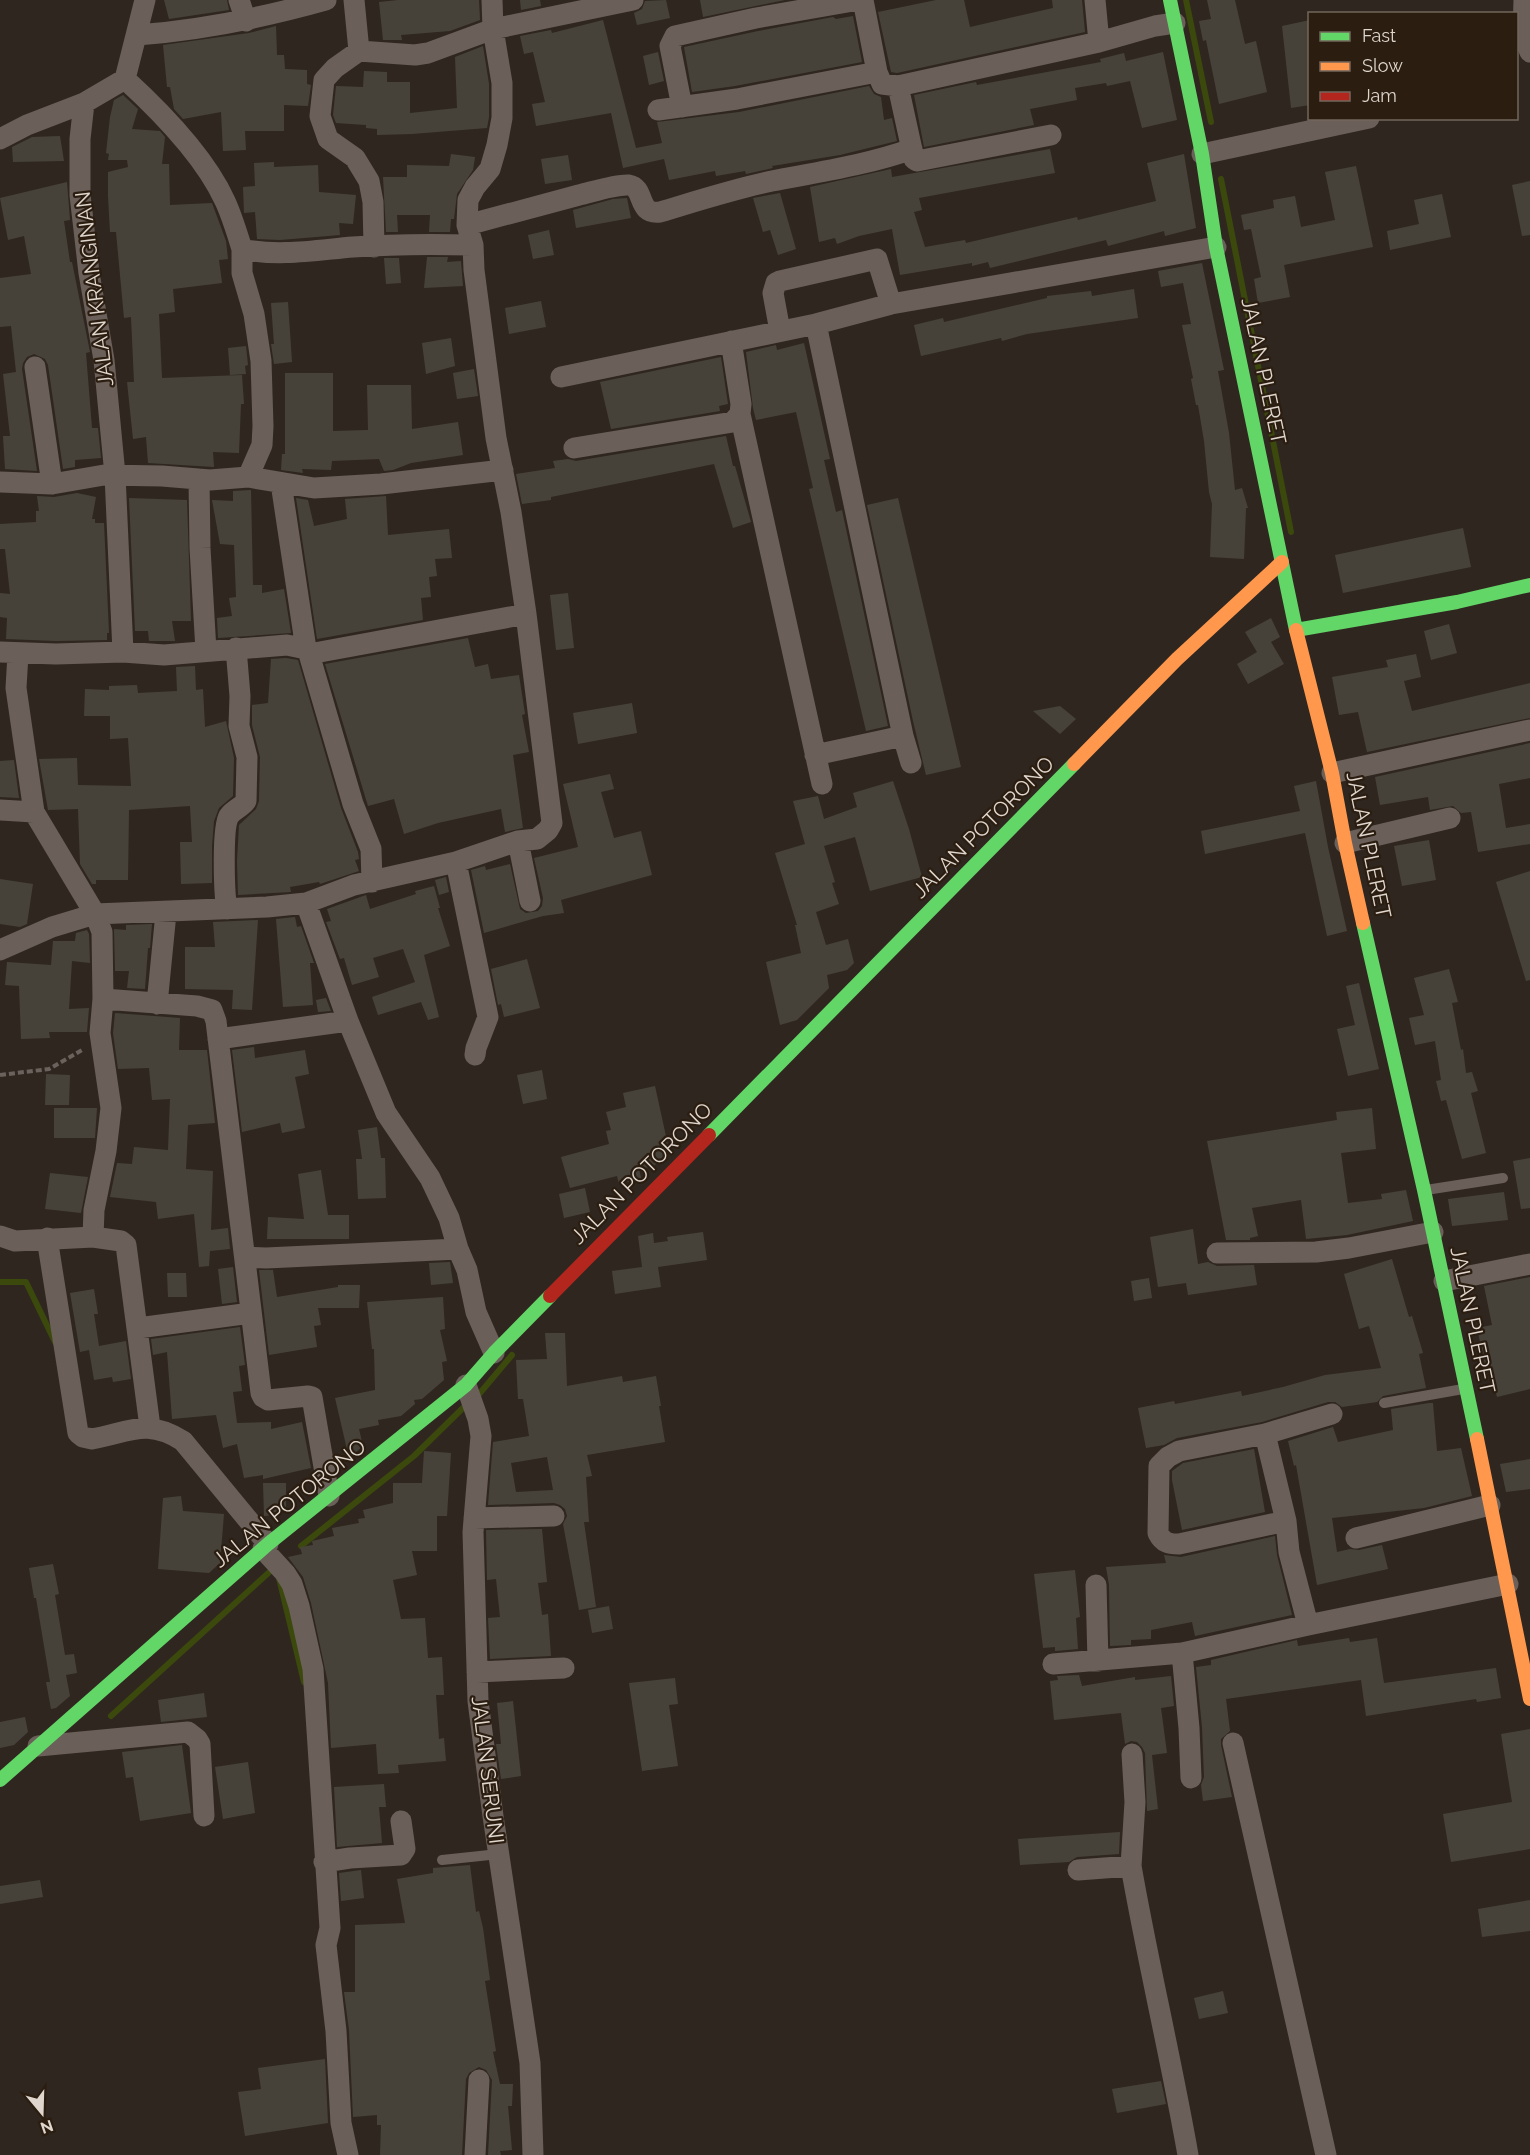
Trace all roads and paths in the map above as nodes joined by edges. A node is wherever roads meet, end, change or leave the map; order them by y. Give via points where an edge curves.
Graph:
1 (145, 0) edge
2 (239, 0) edge
3 (326, 0) edge
4 (354, 0) edge
5 (492, 0) edge
6 (633, 0) edge
7 (861, 0) edge
8 (1095, 0) edge
9 (1170, 0) edge
10 (1524, 0) edge
11 (246, 21) junction
12 (1175, 23) junction
13 (493, 28) junction
14 (137, 35) junction
15 (1099, 42) junction
16 (359, 51) junction
17 (1530, 52) edge
18 (877, 72) junction
19 (124, 79) junction
20 (898, 86) junction
21 (84, 103) junction
22 (682, 107) junction
23 (658, 110) dead end
24 (1360, 120) edge
25 (1050, 135) dead end
26 (0, 139) edge
27 (912, 149) junction
28 (1202, 154) junction
29 (470, 235) junction
30 (374, 247) junction
31 (1216, 247) junction
32 (242, 249) junction
33 (891, 304) junction
34 (816, 324) junction
35 (780, 331) junction
36 (731, 340) junction
37 (35, 367) dead end
38 (561, 376) dead end
39 (740, 414) junction
40 (574, 448) dead end
41 (503, 470) junction
42 (115, 475) junction
43 (248, 477) junction
44 (199, 479) junction
45 (0, 482) edge
46 (281, 483) junction
47 (52, 484) junction
48 (1282, 562) junction
49 (1530, 585) edge
50 (526, 614) junction
51 (1296, 630) junction
52 (236, 648) junction
53 (206, 651) junction
54 (308, 651) junction
55 (123, 652) junction
56 (9, 653) edge
57 (1530, 730) edge
58 (903, 736) junction
59 (815, 755) junction
60 (911, 763) dead end
61 (1332, 773) junction
62 (822, 784) dead end
63 (0, 810) edge
64 (34, 812) junction
65 (1450, 818) dead end
66 (518, 842) junction
67 (1346, 843) junction
68 (456, 862) junction
69 (372, 882) junction
70 (530, 901) dead end
71 (306, 903) junction
72 (227, 909) junction
73 (166, 913) junction
74 (95, 914) junction
75 (0, 950) edge
76 (103, 999) junction
77 (157, 1004) junction
78 (348, 1021) junction
79 (218, 1039) junction
80 (84, 1049) dead end
81 (475, 1055) dead end
82 (0, 1075) edge
83 (1503, 1178) dead end
84 (1424, 1190) junction
85 (1433, 1232) junction
86 (0, 1236) edge
87 (93, 1237) junction
88 (47, 1238) junction
89 (458, 1248) junction
90 (1217, 1253) dead end
91 (245, 1257) junction
92 (1530, 1264) edge
93 (1444, 1281) junction
94 (251, 1313) junction
95 (138, 1328) junction
96 (494, 1353) junction
97 (466, 1385) junction
98 (1467, 1389) junction
99 (1384, 1403) dead end
100 (1332, 1414) dead end
101 (150, 1427) junction
102 (1265, 1434) junction
103 (329, 1497) junction
104 (1490, 1505) junction
105 (554, 1516) dead end
106 (474, 1518) junction
107 (1286, 1521) junction
108 (1356, 1538) dead end
109 (265, 1546) junction
110 (1508, 1584) junction
111 (1096, 1585) dead end
112 (1308, 1625) junction
113 (1182, 1653) junction
114 (1098, 1660) junction
115 (1053, 1664) dead end
116 (564, 1668) dead end
117 (477, 1672) junction
118 (1530, 1699) edge
119 (1233, 1743) dead end
120 (38, 1746) junction
121 (1132, 1754) dead end
122 (1191, 1778) dead end
123 (0, 1780) edge
124 (204, 1816) dead end
125 (401, 1821) dead end
126 (499, 1854) junction
127 (442, 1860) dead end
128 (324, 1862) junction
129 (1131, 1866) junction
130 (1078, 1870) dead end
131 (479, 2080) dead end
132 (348, 2155) edge
133 (475, 2155) edge
134 (533, 2155) edge
135 (1188, 2155) edge
136 (1326, 2155) edge

1 - 14 street
2 - 11 street
3 - 11 street
4 - 16 street
5 - 13 street
6 - 13 street
7 - 18 street
7 - 22 street via 675,36 670,46
8 - 15 street
9 - 12 street, JALAN PLERET
10 - 17 street via 1523,35
11 - 14 street
12 - 15 street
12 - 28 street, JALAN PLERET
13 - 16 street via 428,53
13 - 29 street via 502,83 502,118 490,169 468,200
14 - 19 street
15 - 20 street
16 - 30 street via 324,80 320,116 328,139 355,158 369,182
18 - 20 street via 882,84
18 - 22 street
19 - 21 street
19 - 32 street via 162,116 208,173 224,200
20 - 27 street
21 - 26 street
21 - 42 street, JALAN KRANGINAN via 80,195 104,360
22 - 23 street
24 - 28 street
25 - 27 street via 919,161 914,159
27 - 29 street via 836,170 728,191 660,212 647,210 632,186 596,190
28 - 31 street, JALAN PLERET
29 - 30 street
29 - 41 street
30 - 32 street via 280,252
31 - 33 street
31 - 48 street, JALAN PLERET
32 - 43 street via 242,273 254,314 261,361 263,426 262,445
33 - 34 street
33 - 35 street via 877,259 792,278 774,287
34 - 35 street
34 - 58 street
35 - 36 street
36 - 38 street
36 - 39 street
37 - 47 street
39 - 40 street via 733,422
39 - 59 street
41 - 46 street via 314,488
41 - 50 street
42 - 44 street
42 - 47 street
42 - 55 street, JALAN KRANGINAN
43 - 44 street
43 - 46 street
44 - 53 street
45 - 47 street
46 - 54 street
48 - 51 street, JALAN PLERET
48 - 96 street, JALAN POTORONO via 1177,659
49 - 51 street
50 - 54 street
50 - 66 street via 552,823 537,839
51 - 61 street, JALAN PLERET
52 - 53 street
52 - 54 street via 287,645
52 - 72 street via 239,726 247,757 246,801 226,823
53 - 55 street via 164,655
54 - 69 street via 353,804 371,849
55 - 56 street
56 - 64 street
57 - 61 street
58 - 59 street
58 - 60 street
59 - 62 street
61 - 67 street, JALAN PLERET
63 - 64 street
64 - 74 street
65 - 67 street
66 - 68 street
66 - 70 street
67 - 84 street, JALAN PLERET
68 - 69 street
68 - 81 street via 488,1017
69 - 71 street
71 - 72 street
71 - 78 street
72 - 73 street
73 - 74 street
73 - 77 street
74 - 75 street via 52,927
74 - 76 street via 102,932
76 - 77 street
76 - 87 street via 100,1033 111,1107
77 - 79 street via 213,1010
78 - 79 street
78 - 89 street via 386,1113 430,1179
79 - 91 street
80 - 82 path via 49,1069
83 - 84 lane
84 - 85 street, JALAN PLERET
85 - 90 street via 1316,1252
85 - 93 street, JALAN PLERET
86 - 88 street via 15,1241
87 - 88 street
87 - 95 street via 126,1245
88 - 101 street via 78,1433 92,1439
89 - 91 street
89 - 96 street via 476,1312
91 - 94 street
92 - 93 street
93 - 98 street, JALAN PLERET
94 - 95 street
94 - 103 street via 263,1398 312,1397
95 - 101 street
96 - 97 street, JALAN POTORONO
97 - 103 street, JALAN POTORONO
97 - 106 street, JALAN SERUNI via 481,1436
98 - 99 lane
98 - 104 street, JALAN PLERET
100 - 102 street
101 - 109 street via 183,1441
102 - 107 street
102 - 107 street via 1179,1450 1168,1457 1159,1467 1158,1533 1168,1544 1179,1544
103 - 109 street, JALAN POTORONO
104 - 108 street
104 - 110 street, JALAN PLERET
105 - 106 street
106 - 117 street, JALAN SERUNI
107 - 112 street via 1289,1552
109 - 120 street, JALAN POTORONO
109 - 128 street via 292,1584 313,1669
110 - 112 street
110 - 118 street, JALAN PLERET
111 - 114 street
112 - 113 street
113 - 114 street
113 - 122 street
114 - 115 street
116 - 117 street
117 - 126 street, JALAN SERUNI
119 - 136 street
120 - 123 street, JALAN POTORONO
120 - 124 street via 188,1732 200,1744
121 - 129 street via 1135,1802
125 - 128 street via 405,1849 401,1855
126 - 127 lane
126 - 134 street, JALAN SERUNI via 530,2063
128 - 132 street via 330,1928 326,1945 336,2031 340,2123
129 - 130 street
129 - 135 street
131 - 133 street

